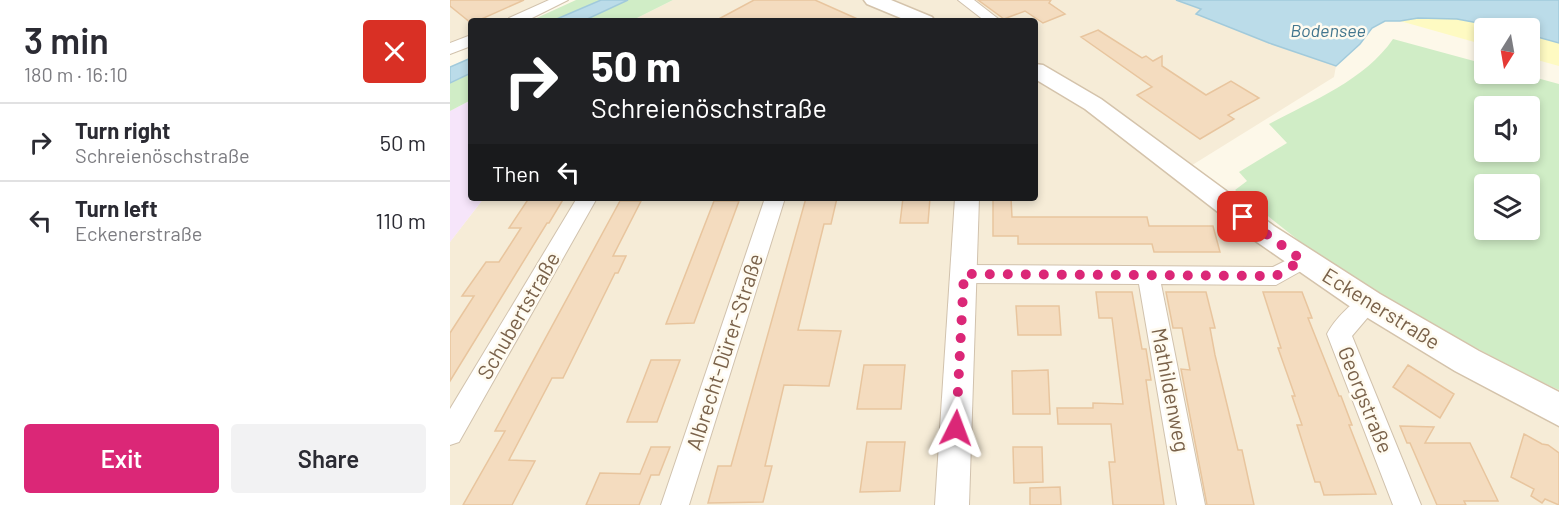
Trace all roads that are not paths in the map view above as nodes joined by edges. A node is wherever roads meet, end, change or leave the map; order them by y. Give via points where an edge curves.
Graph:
1 (561, 0) edge
2 (874, 0) edge
3 (965, 0) edge
4 (521, 18) edge
5 (918, 18) edge
6 (990, 18) edge
7 (468, 41) edge
8 (450, 49) edge
9 (1038, 72) edge
10 (585, 201) edge
11 (774, 201) edge
12 (967, 201) edge
13 (1302, 260) junction
14 (964, 274) junction
15 (1148, 275) junction
16 (1369, 303) junction
17 (1559, 410) edge
18 (450, 433) edge
19 (675, 505) edge
20 (952, 505) edge
21 (1191, 505) edge
22 (1407, 505) edge

1 - 4 street
2 - 5 main road
3 - 6 street
7 - 8 street
9 - 13 main road, Eckenerstraße via 1093,104
10 - 18 street, Schubertstraße
11 - 19 street, Albrecht-Dürer-Straße
12 - 14 street
13 - 15 street via 1276,276
13 - 16 main road, Eckenerstraße
14 - 15 street
14 - 20 street
15 - 21 street, Mathildenweg
16 - 17 main road, Eckenerstraße
16 - 22 street, Georgstraße via 1339,334

